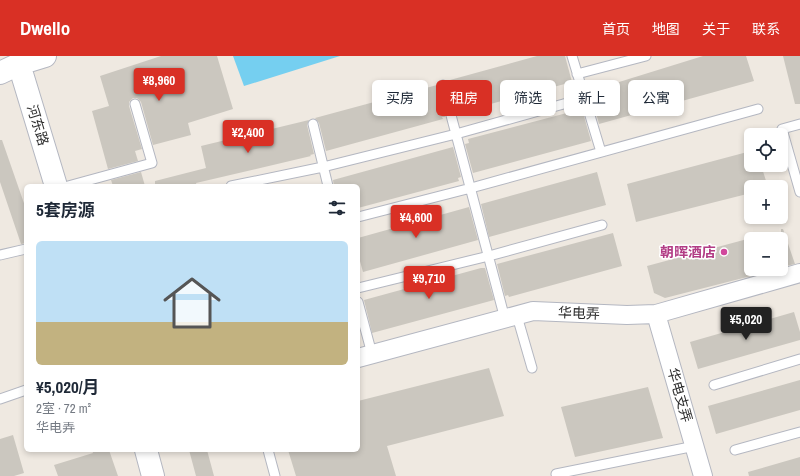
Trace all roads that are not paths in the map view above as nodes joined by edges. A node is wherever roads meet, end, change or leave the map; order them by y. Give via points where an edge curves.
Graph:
1 (46, 56) edge
2 (572, 56) edge
3 (646, 56) edge
4 (9, 69) edge
5 (577, 74) junction
6 (579, 80) edge
7 (135, 104) dead end
8 (564, 104) edge
9 (758, 109) dead end
10 (451, 116) edge
11 (591, 116) edge
12 (313, 124) dead end
13 (800, 124) edge
14 (456, 134) junction
15 (602, 152) junction
16 (323, 166) junction
17 (55, 184) edge
18 (76, 184) edge
19 (240, 184) edge
20 (328, 184) edge
21 (471, 188) junction
22 (800, 192) edge
23 (360, 216) edge
24 (602, 225) dead end
25 (24, 249) edge
26 (0, 255) edge
27 (489, 256) junction
28 (800, 274) edge
29 (360, 288) edge
30 (656, 314) junction
31 (360, 317) edge
32 (511, 317) junction
33 (365, 356) edge
34 (800, 359) edge
35 (532, 368) dead end
36 (714, 385) dead end
37 (24, 391) edge
38 (0, 399) edge
39 (800, 432) edge
40 (694, 446) junction
41 (735, 450) dead end
42 (147, 452) edge
43 (269, 452) edge
44 (556, 474) dead end
45 (153, 476) edge
46 (275, 476) edge
47 (703, 476) edge

1 - 4 street
2 - 5 lane
3 - 5 lane
4 - 17 street, 河东路
5 - 6 lane
7 - 18 lane via 152,164
8 - 14 lane
9 - 15 lane
10 - 14 lane
11 - 15 lane
12 - 16 lane
13 - 22 lane via 782,129
14 - 16 lane
14 - 21 lane
15 - 21 lane
16 - 19 lane
16 - 20 lane
21 - 23 lane
21 - 27 lane
24 - 27 lane
25 - 26 lane
27 - 29 lane
27 - 32 lane
28 - 30 street, 华电弄
30 - 32 street, 华电弄 via 534,311
30 - 40 street, 华电支弄
31 - 33 lane
32 - 33 street, 华电弄
32 - 35 lane
34 - 36 lane
37 - 38 lane
39 - 41 lane
40 - 44 lane
40 - 47 street, 华电支弄
42 - 45 street
43 - 46 lane

